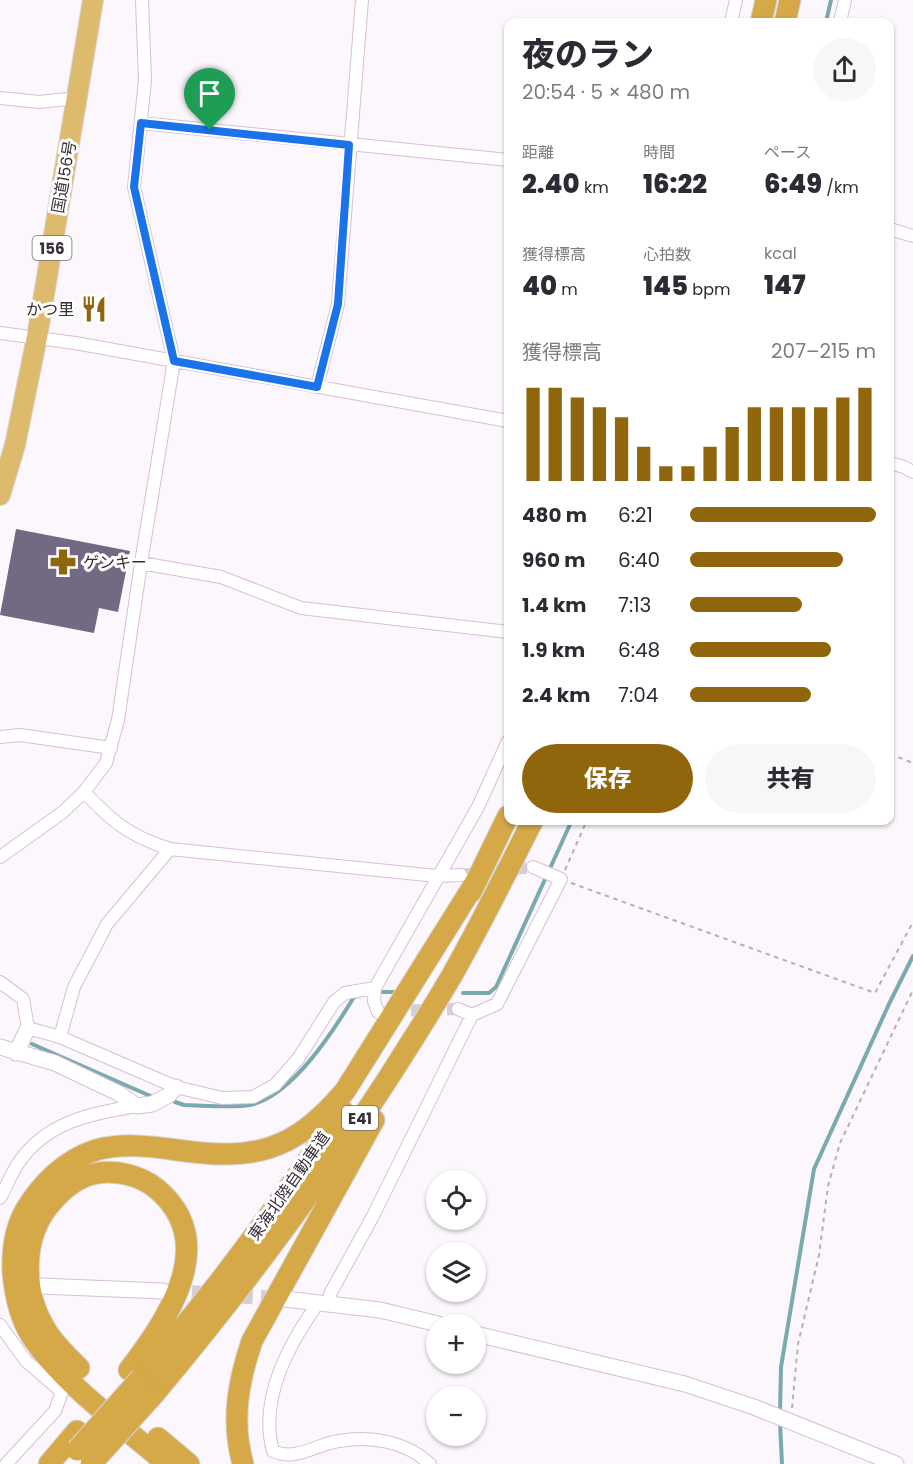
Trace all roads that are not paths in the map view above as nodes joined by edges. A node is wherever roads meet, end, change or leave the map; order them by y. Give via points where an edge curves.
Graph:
1 (93, 0) edge
2 (142, 0) edge
3 (362, 0) edge
4 (736, 0) edge
5 (766, 0) edge
6 (790, 0) edge
7 (845, 0) edge
8 (732, 18) edge
9 (762, 18) edge
10 (786, 18) edge
11 (841, 18) edge
12 (0, 98) edge
13 (77, 98) junction
14 (141, 123) junction
15 (349, 145) junction
16 (504, 160) edge
17 (894, 230) edge
18 (913, 236) edge
19 (0, 333) edge
20 (37, 337) junction
21 (174, 361) junction
22 (317, 387) junction
23 (504, 420) edge
24 (894, 464) edge
25 (913, 472) edge
26 (0, 495) edge
27 (141, 563) junction
28 (504, 632) edge
29 (0, 737) edge
30 (111, 748) junction
31 (504, 750) edge
32 (84, 792) junction
33 (504, 822) edge
34 (530, 825) edge
35 (170, 849) junction
36 (0, 857) edge
37 (537, 868) dead end
38 (437, 876) junction
39 (469, 878) junction
40 (451, 977) junction
41 (0, 982) edge
42 (458, 1009) tunnel mouth
43 (471, 1015) junction
44 (28, 1028) junction
45 (60, 1037) junction
46 (0, 1047) edge
47 (16, 1053) junction
48 (176, 1087) junction
49 (137, 1106) junction
50 (0, 1198) edge
51 (40, 1286) dead end
52 (163, 1291) tunnel mouth
53 (285, 1299) tunnel mouth
54 (322, 1302) junction
55 (426, 1321) edge
56 (0, 1325) edge
57 (486, 1336) edge
58 (141, 1381) junction
59 (77, 1452) edge
60 (283, 1460) edge
61 (6, 1464) edge
62 (50, 1464) edge
63 (167, 1464) edge
64 (189, 1464) edge
65 (243, 1464) edge
66 (430, 1464) edge
67 (896, 1464) edge

1 - 13 highway, 国道156号 / 156
2 - 14 street via 145,80
3 - 15 street
4 - 8 street
5 - 9 highway
6 - 10 highway
7 - 11 street
12 - 13 street via 39,102
13 - 20 highway, 国道156号 / 156
14 - 15 street
14 - 21 street via 134,187
15 - 16 street
15 - 22 street via 338,304
17 - 18 street
19 - 20 street
20 - 21 street
20 - 26 highway, 国道156号 / 156 via 15,446
21 - 22 street
21 - 27 street
22 - 23 street
24 - 25 street
27 - 28 street via 221,577 301,608
27 - 30 street
29 - 30 street via 20,735
30 - 32 street via 106,763
31 - 38 street via 478,807
32 - 35 street via 114,822 141,840
32 - 36 street
33 - 39 highway, 東海北陸自動車道 / E41
34 - 40 highway, 東海北陸自動車道 / E41
35 - 38 street
35 - 45 street via 106,924 74,987
37 - 43 street via 558,878 497,1004
38 - 39 street
38 - 48 street via 375,997 345,993 334,1002 291,1068 275,1085 253,1097 222,1098
39 - 58 highway, 東海北陸自動車道 / E41 via 429,971 382,1049 280,1201
39 - 63 highway via 345,1091 303,1133 282,1144 237,1155 150,1146 96,1150 51,1177 22,1218 15,1239 14,1287 31,1336 85,1394
40 - 58 highway, 東海北陸自動車道 / E41 via 298,1211 219,1316
40 - 65 highway via 252,1341 243,1366 236,1415
41 - 44 street via 23,999
42 - 43 street
43 - 54 street via 373,1216
44 - 45 street
44 - 47 street
45 - 48 street
46 - 47 street
47 - 49 street via 55,1063
48 - 49 street via 152,1104
49 - 50 street via 90,1113 56,1128 18,1164
51 - 52 street
53 - 54 street
54 - 55 street
54 - 60 street via 283,1363 271,1397 269,1436 273,1451
56 - 61 street via 26,1361 62,1392 55,1411
57 - 67 street via 685,1384
58 - 59 highway, 東海北陸自動車道 / E41, bridge
58 - 59 highway
58 - 64 highway via 151,1342 179,1290 186,1261 185,1232 166,1196 151,1184 133,1176 93,1174 75,1181 45,1209 29,1249 30,1292 45,1330 77,1367
59 - 62 highway
60 - 66 street via 338,1441 359,1439 394,1443 417,1452

